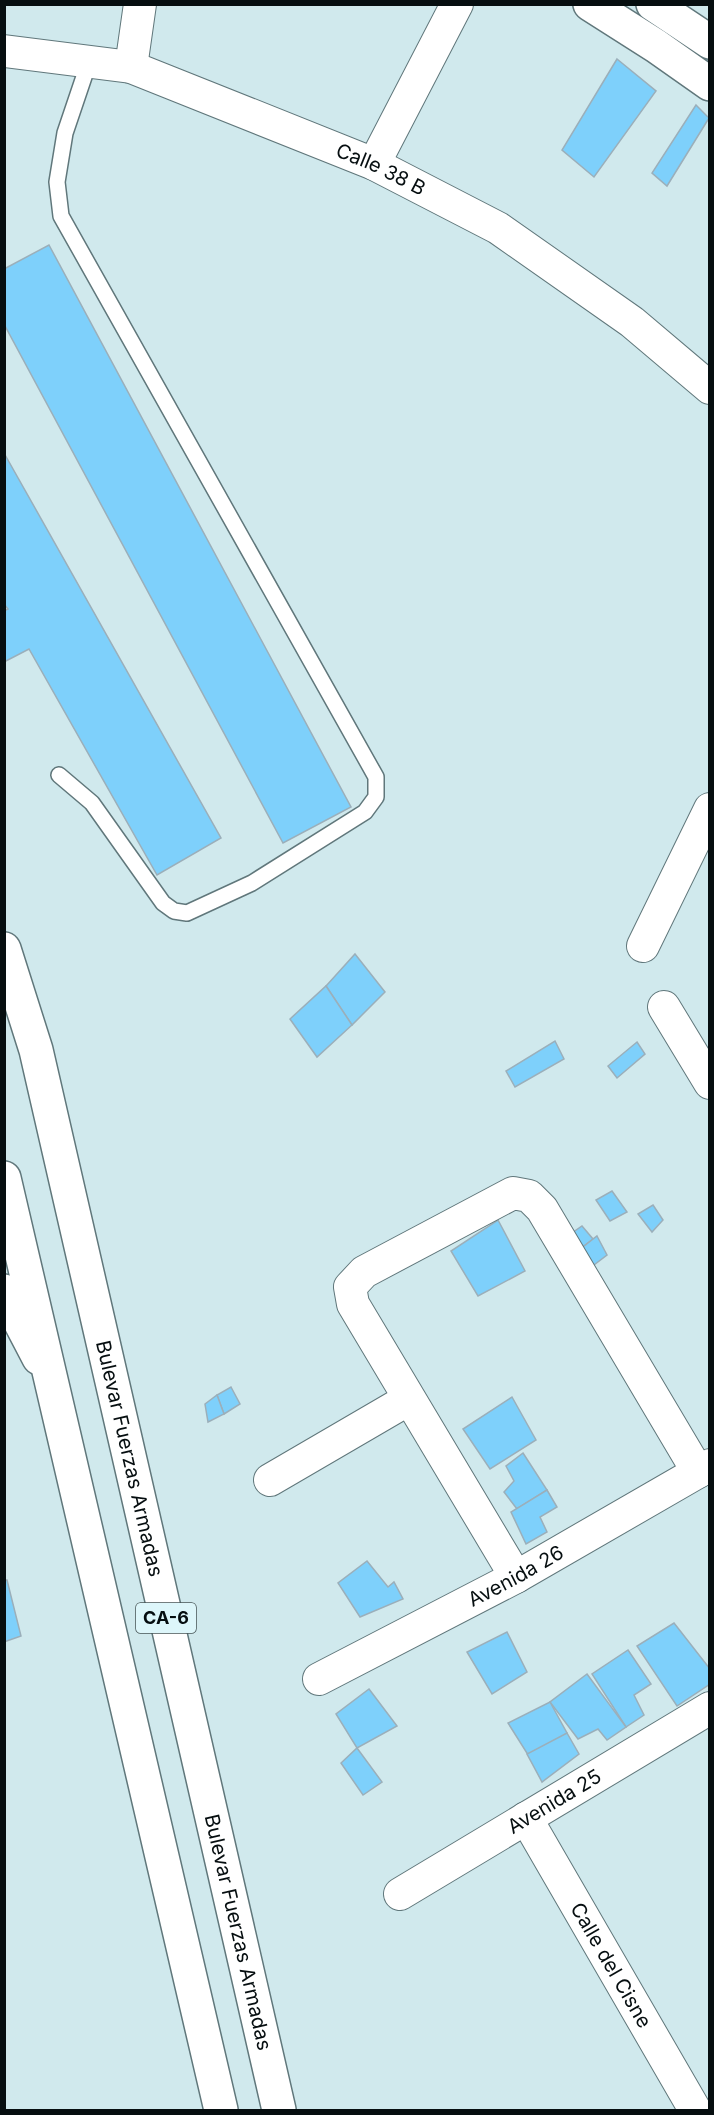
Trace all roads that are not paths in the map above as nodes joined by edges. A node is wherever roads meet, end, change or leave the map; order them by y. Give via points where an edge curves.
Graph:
1 (140, 4) edge
2 (457, 4) edge
3 (590, 4) edge
4 (653, 4) edge
5 (710, 42) edge
6 (4, 51) edge
7 (89, 62) junction
8 (131, 67) junction
9 (710, 84) edge
10 (374, 164) junction
11 (710, 388) edge
12 (59, 775) dead end
13 (710, 809) edge
14 (643, 946) dead end
15 (4, 949) edge
16 (664, 1007) dead end
17 (710, 1083) edge
18 (4, 1178) edge
19 (4, 1291) edge
20 (52, 1385) junction
21 (410, 1399) junction
22 (704, 1468) edge
23 (270, 1480) dead end
24 (516, 1576) junction
25 (319, 1679) dead end
26 (710, 1708) edge
27 (526, 1818) junction
28 (400, 1894) dead end
29 (221, 2110) edge
30 (279, 2110) edge
31 (694, 2110) edge

1 - 8 street
2 - 10 street
3 - 9 main road
4 - 5 main road
6 - 7 street, Calle 38 B
7 - 8 street, Calle 38 B
7 - 12 lane via 65,133 57,182 61,216 376,777 376,797 365,812 252,884 187,913 174,911 163,903 92,803
8 - 10 street, Calle 38 B
10 - 11 street, Calle 38 B via 498,228 632,322
13 - 14 street
15 - 30 main road, Bulevar Fuerzas Armadas / CA-6 via 36,1050
16 - 17 street
18 - 20 main road, CA-6
19 - 20 main road
20 - 29 main road, CA-6
21 - 22 street via 353,1304 350,1287 364,1272 513,1193 529,1196 542,1209
21 - 23 street
21 - 24 street
22 - 24 street, Avenida 26
24 - 25 street, Avenida 26
26 - 27 street, Avenida 25
27 - 28 street, Avenida 25
27 - 31 street, Calle del Cisne

